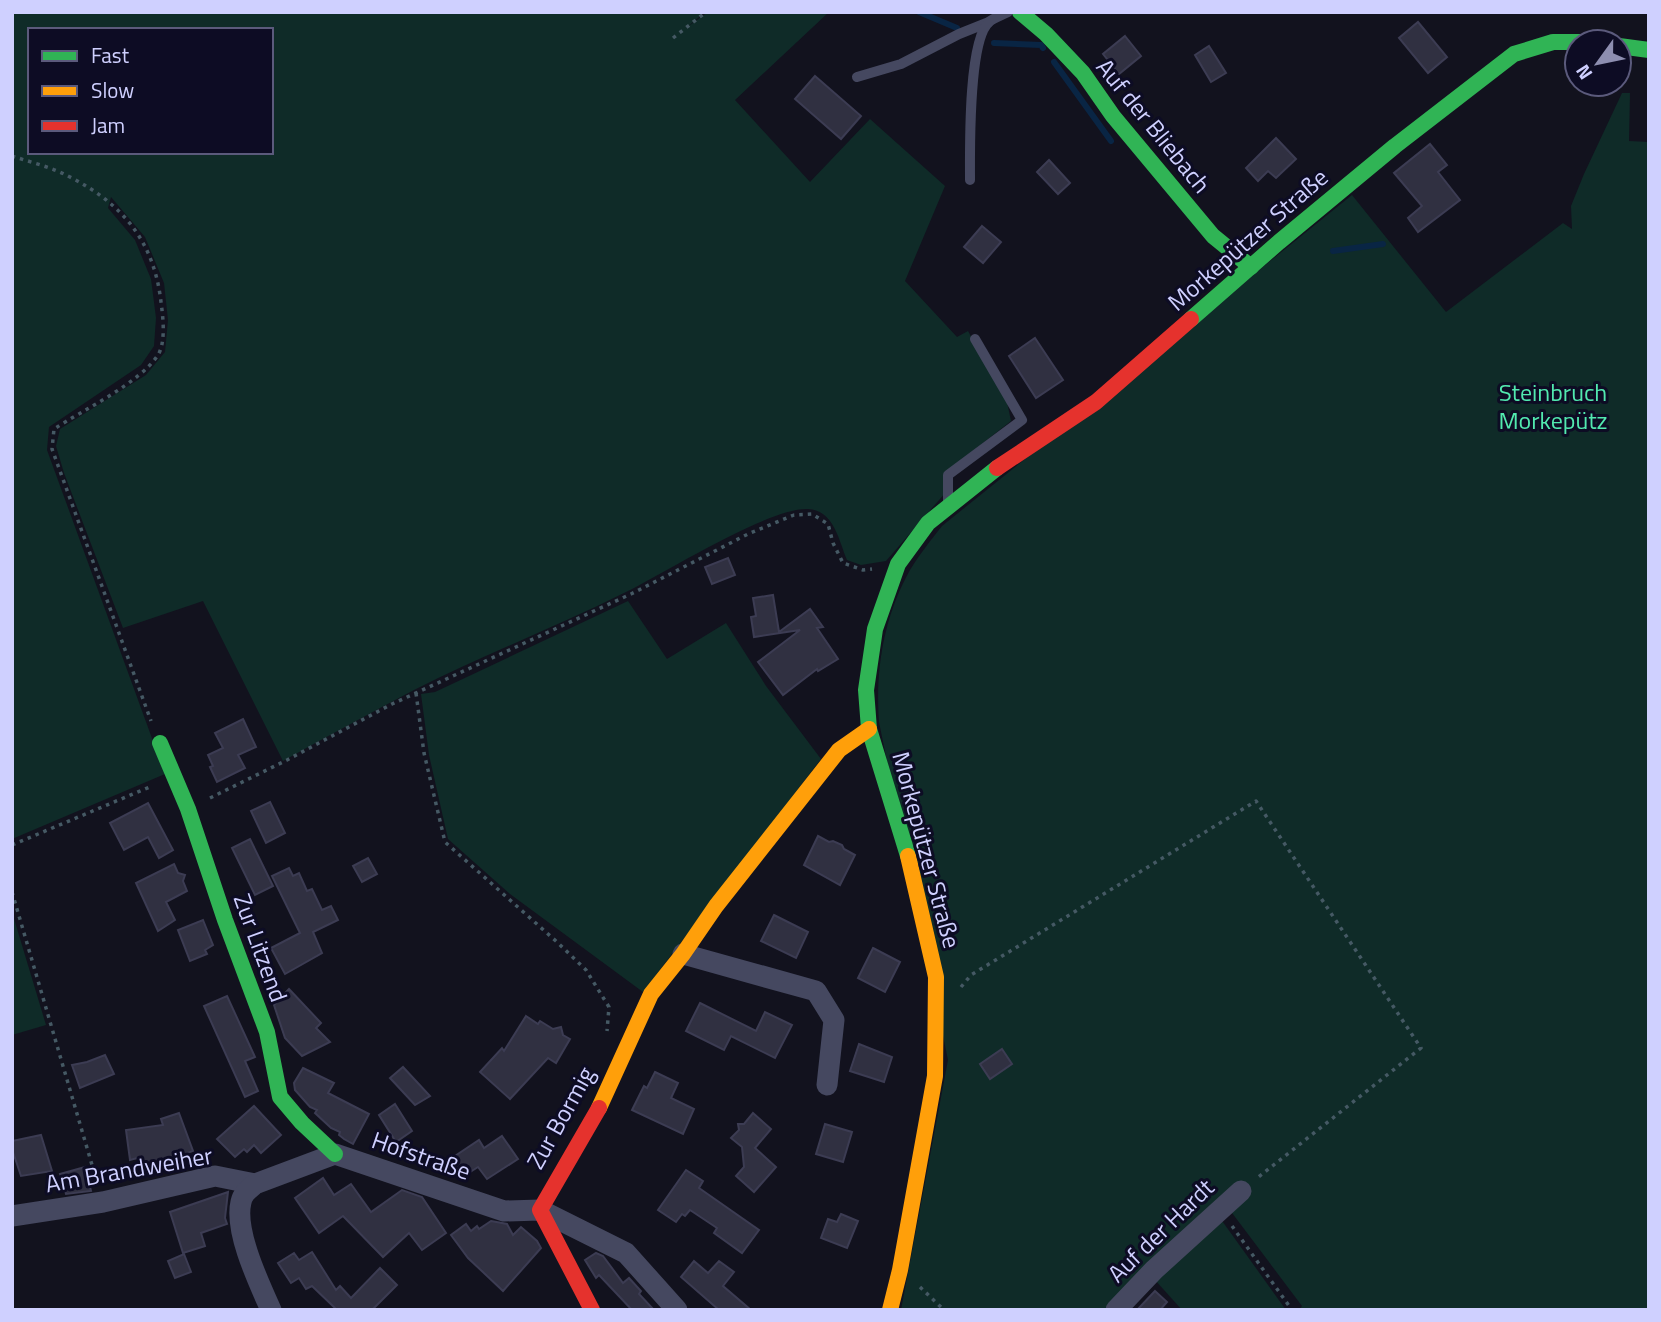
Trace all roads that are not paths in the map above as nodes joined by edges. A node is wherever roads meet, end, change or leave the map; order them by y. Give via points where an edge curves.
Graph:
1 (1008, 12) edge
2 (1020, 12) edge
3 (989, 22) junction
4 (1563, 42) edge
5 (857, 77) dead end
6 (970, 180) dead end
7 (1251, 267) junction
8 (975, 339) dead end
9 (948, 506) junction
10 (869, 729) junction
11 (160, 743) road end
12 (683, 954) junction
13 (827, 1085) dead end
14 (335, 1154) junction
15 (254, 1184) junction
16 (1241, 1191) road end
17 (540, 1210) junction
18 (12, 1216) edge
19 (271, 1310) edge
20 (592, 1310) edge
21 (677, 1310) edge
22 (890, 1310) edge
23 (1116, 1310) edge

1 - 3 lane
2 - 7 street, Auf der Bliebach via 1083,73 1112,116 1213,236
3 - 5 lane via 901,64
3 - 6 lane via 982,33 971,88
4 - 7 street, Morkepützer Straße via 1514,54
7 - 9 street, Morkepützer Straße via 1096,402 993,470
8 - 9 lane via 1022,421 948,475
9 - 10 street, Morkepützer Straße via 928,523 898,565 875,629 866,691
10 - 12 street, Zur Bormig via 839,750
10 - 22 street, Morkepützer Straße via 912,868 936,977 935,1076
11 - 14 street, Zur Litzend via 267,1032 280,1097
12 - 13 street via 816,991 834,1020
12 - 17 street, Zur Bormig via 651,994 606,1095
14 - 15 street, Hofstraße
14 - 17 street, Hofstraße via 504,1211
15 - 18 street, Am Brandweiher via 215,1176 103,1202
15 - 19 street via 240,1203 242,1232
16 - 23 street, Auf der Hardt
17 - 20 street, Zur Bormig
17 - 21 street, Hofstraße via 626,1253

